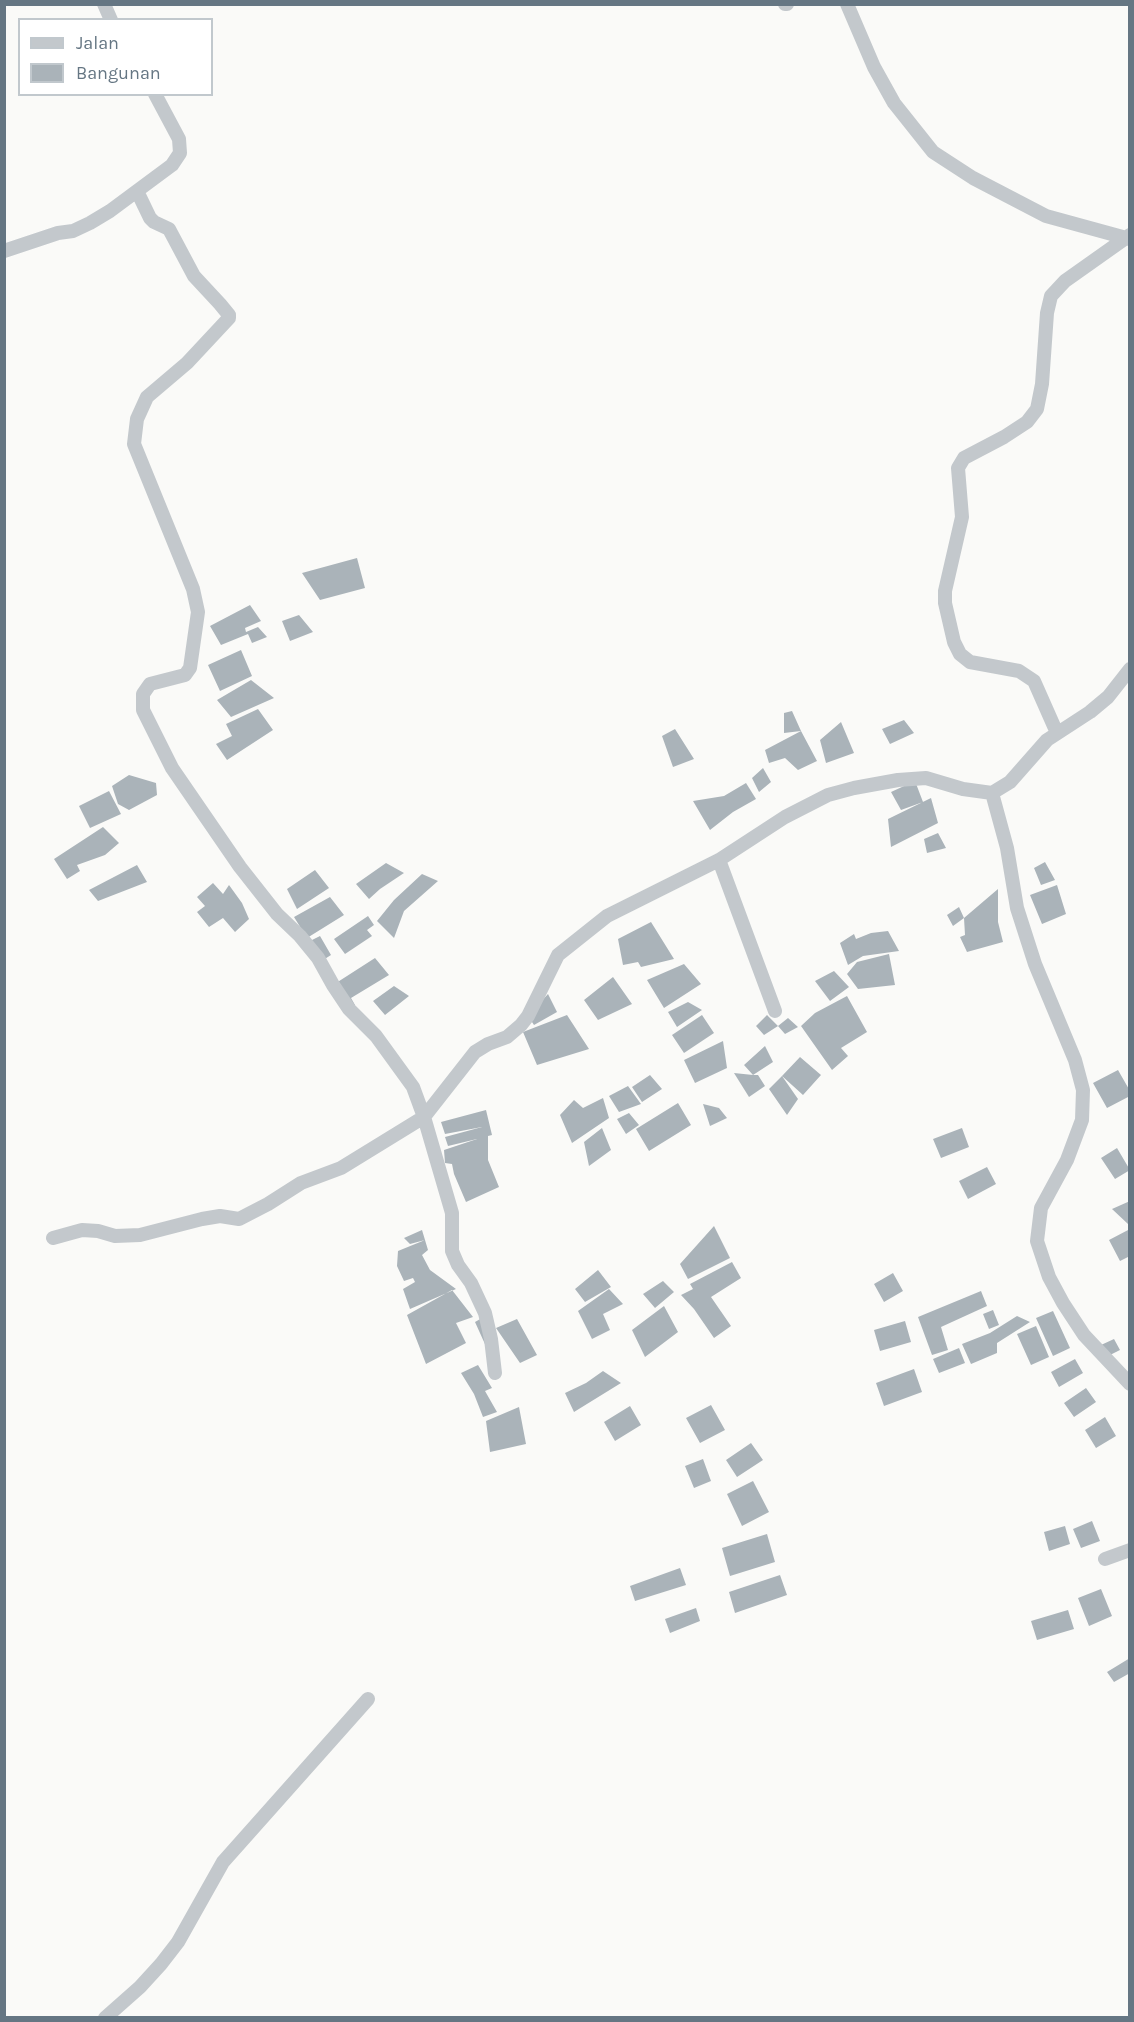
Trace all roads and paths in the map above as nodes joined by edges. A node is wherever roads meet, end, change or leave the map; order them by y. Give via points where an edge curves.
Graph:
1 (104, 4) edge
2 (847, 4) edge
3 (110, 18) edge
4 (156, 96) edge
5 (137, 191) junction
6 (1128, 238) edge
7 (4, 251) edge
8 (1130, 669) edge
9 (1057, 733) junction
10 (992, 793) junction
11 (718, 860) junction
12 (775, 1011) dead end
13 (424, 1117) junction
14 (52, 1238) dead end
15 (495, 1373) dead end
16 (1130, 1384) edge
17 (1130, 1550) edge
18 (1105, 1559) dead end
19 (368, 1699) dead end
20 (105, 2018) edge

1 - 3 street
2 - 6 street via 894,103 933,152 1046,216
4 - 5 street via 179,139 180,153 163,173
5 - 7 street via 73,231
5 - 13 street via 150,218 169,229 194,276 229,315 187,363 147,397 136,419 134,444 193,589 198,612 190,668 185,675 150,684 143,694 143,710 172,768 240,867 318,958 349,1009 376,1036 412,1087
6 - 9 street via 1065,280 1051,296 1037,409 1027,422 964,458 958,468 962,517 945,591 954,642 970,662 1019,671 1034,681
8 - 9 street via 1108,697
9 - 10 street via 1034,752 1010,782
10 - 11 street via 926,778 854,788 828,795 785,817
10 - 16 street via 1021,919 1083,1090 1082,1120 1067,1160 1041,1208 1037,1241 1063,1303 1084,1335
11 - 12 street
11 - 13 street via 607,916 558,955 521,1025 507,1037 475,1052
13 - 14 street via 341,1168 301,1183 239,1219 202,1218 140,1236 82,1230
13 - 15 street via 452,1214 452,1251 485,1313
17 - 18 street
19 - 20 street via 223,1862 178,1942 161,1964

